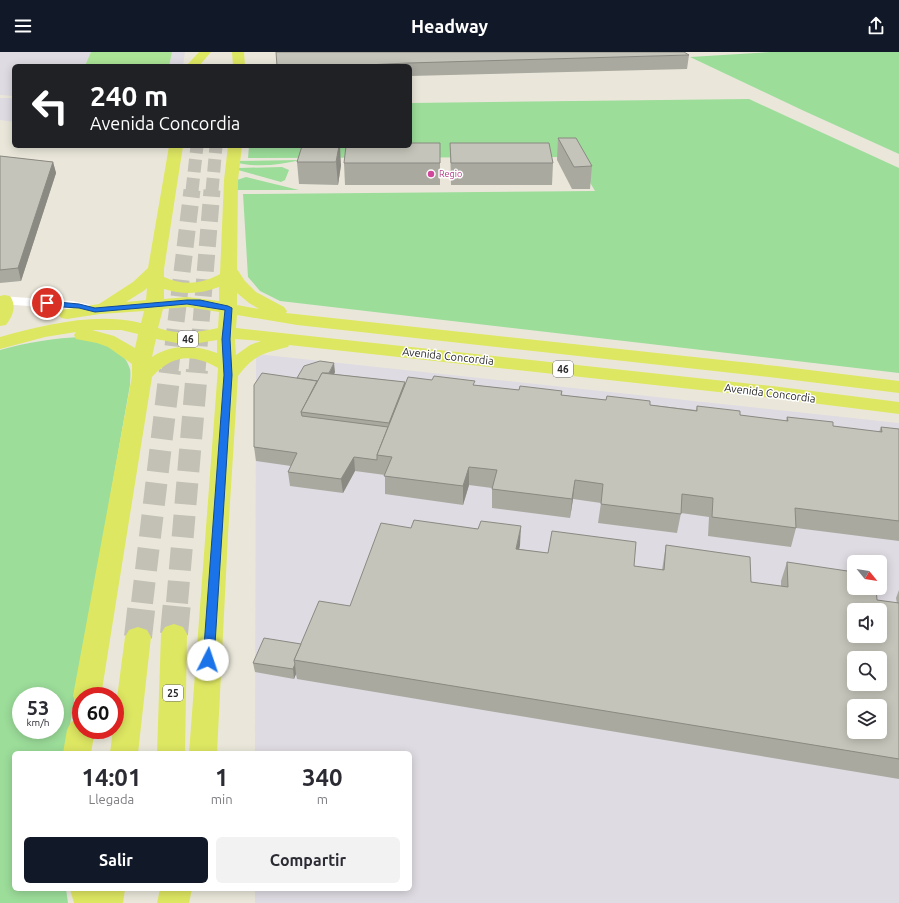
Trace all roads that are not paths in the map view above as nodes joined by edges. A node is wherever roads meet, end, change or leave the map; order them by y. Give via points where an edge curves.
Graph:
1 (205, 52) edge
2 (210, 52) edge
3 (238, 52) edge
4 (194, 64) edge
5 (208, 64) edge
6 (239, 64) edge
7 (176, 148) edge
8 (235, 148) edge
9 (228, 273) junction
10 (156, 274) junction
11 (4, 300) edge
12 (155, 304) junction
13 (228, 308) junction
14 (98, 310) junction
15 (63, 315) junction
16 (297, 320) junction
17 (0, 321) edge
18 (0, 330) edge
19 (149, 331) junction
20 (226, 332) junction
21 (26, 336) junction
22 (312, 341) junction
23 (0, 343) edge
24 (142, 369) junction
25 (227, 370) junction
26 (899, 387) edge
27 (899, 408) edge
28 (174, 634) tunnel mouth
29 (138, 637) tunnel mouth
30 (89, 687) edge
31 (79, 739) edge
32 (77, 751) edge
33 (124, 751) edge
34 (171, 751) edge
35 (202, 751) edge
36 (87, 891) edge
37 (109, 891) edge
38 (167, 891) edge
39 (176, 891) edge
40 (90, 903) edge
41 (107, 903) edge
42 (167, 903) edge
43 (173, 903) edge

1 - 4 main road
2 - 5 main road
3 - 6 main road
7 - 10 main road
8 - 9 main road via 231,180
9 - 10 main road via 221,281 211,285 187,288 165,284
9 - 13 main road
9 - 16 main road via 250,297
10 - 12 main road
10 - 14 main road
11 - 14 street via 72,305
11 - 15 street
11 - 17 main road via 5,310
12 - 13 main road, Avenida Concordia / 46 via 200,303
12 - 14 main road, Avenida Concordia / 46
12 - 19 main road
13 - 16 main road, Avenida Concordia / 46
13 - 20 main road
14 - 15 main road, Avenida Concordia / 46
15 - 18 main road, Avenida Concordia / 46
16 - 26 main road, Avenida Concordia / 46
19 - 20 main road, Avenida Concordia / 46 via 190,339
19 - 21 main road, Avenida Concordia / 46 via 120,325 81,325
19 - 24 main road
20 - 22 main road, Avenida Concordia / 46
20 - 25 main road
21 - 23 main road, Avenida Concordia / 46
21 - 24 main road via 95,336 125,348
22 - 25 main road via 273,344 257,349 246,354
22 - 27 main road, Avenida Concordia / 46
24 - 25 main road via 169,355 183,352 213,356
24 - 30 main road
25 - 35 main road
28 - 34 main road, 25
29 - 33 main road
31 - 32 main road
36 - 40 main road
37 - 41 main road
38 - 42 main road
39 - 43 main road

